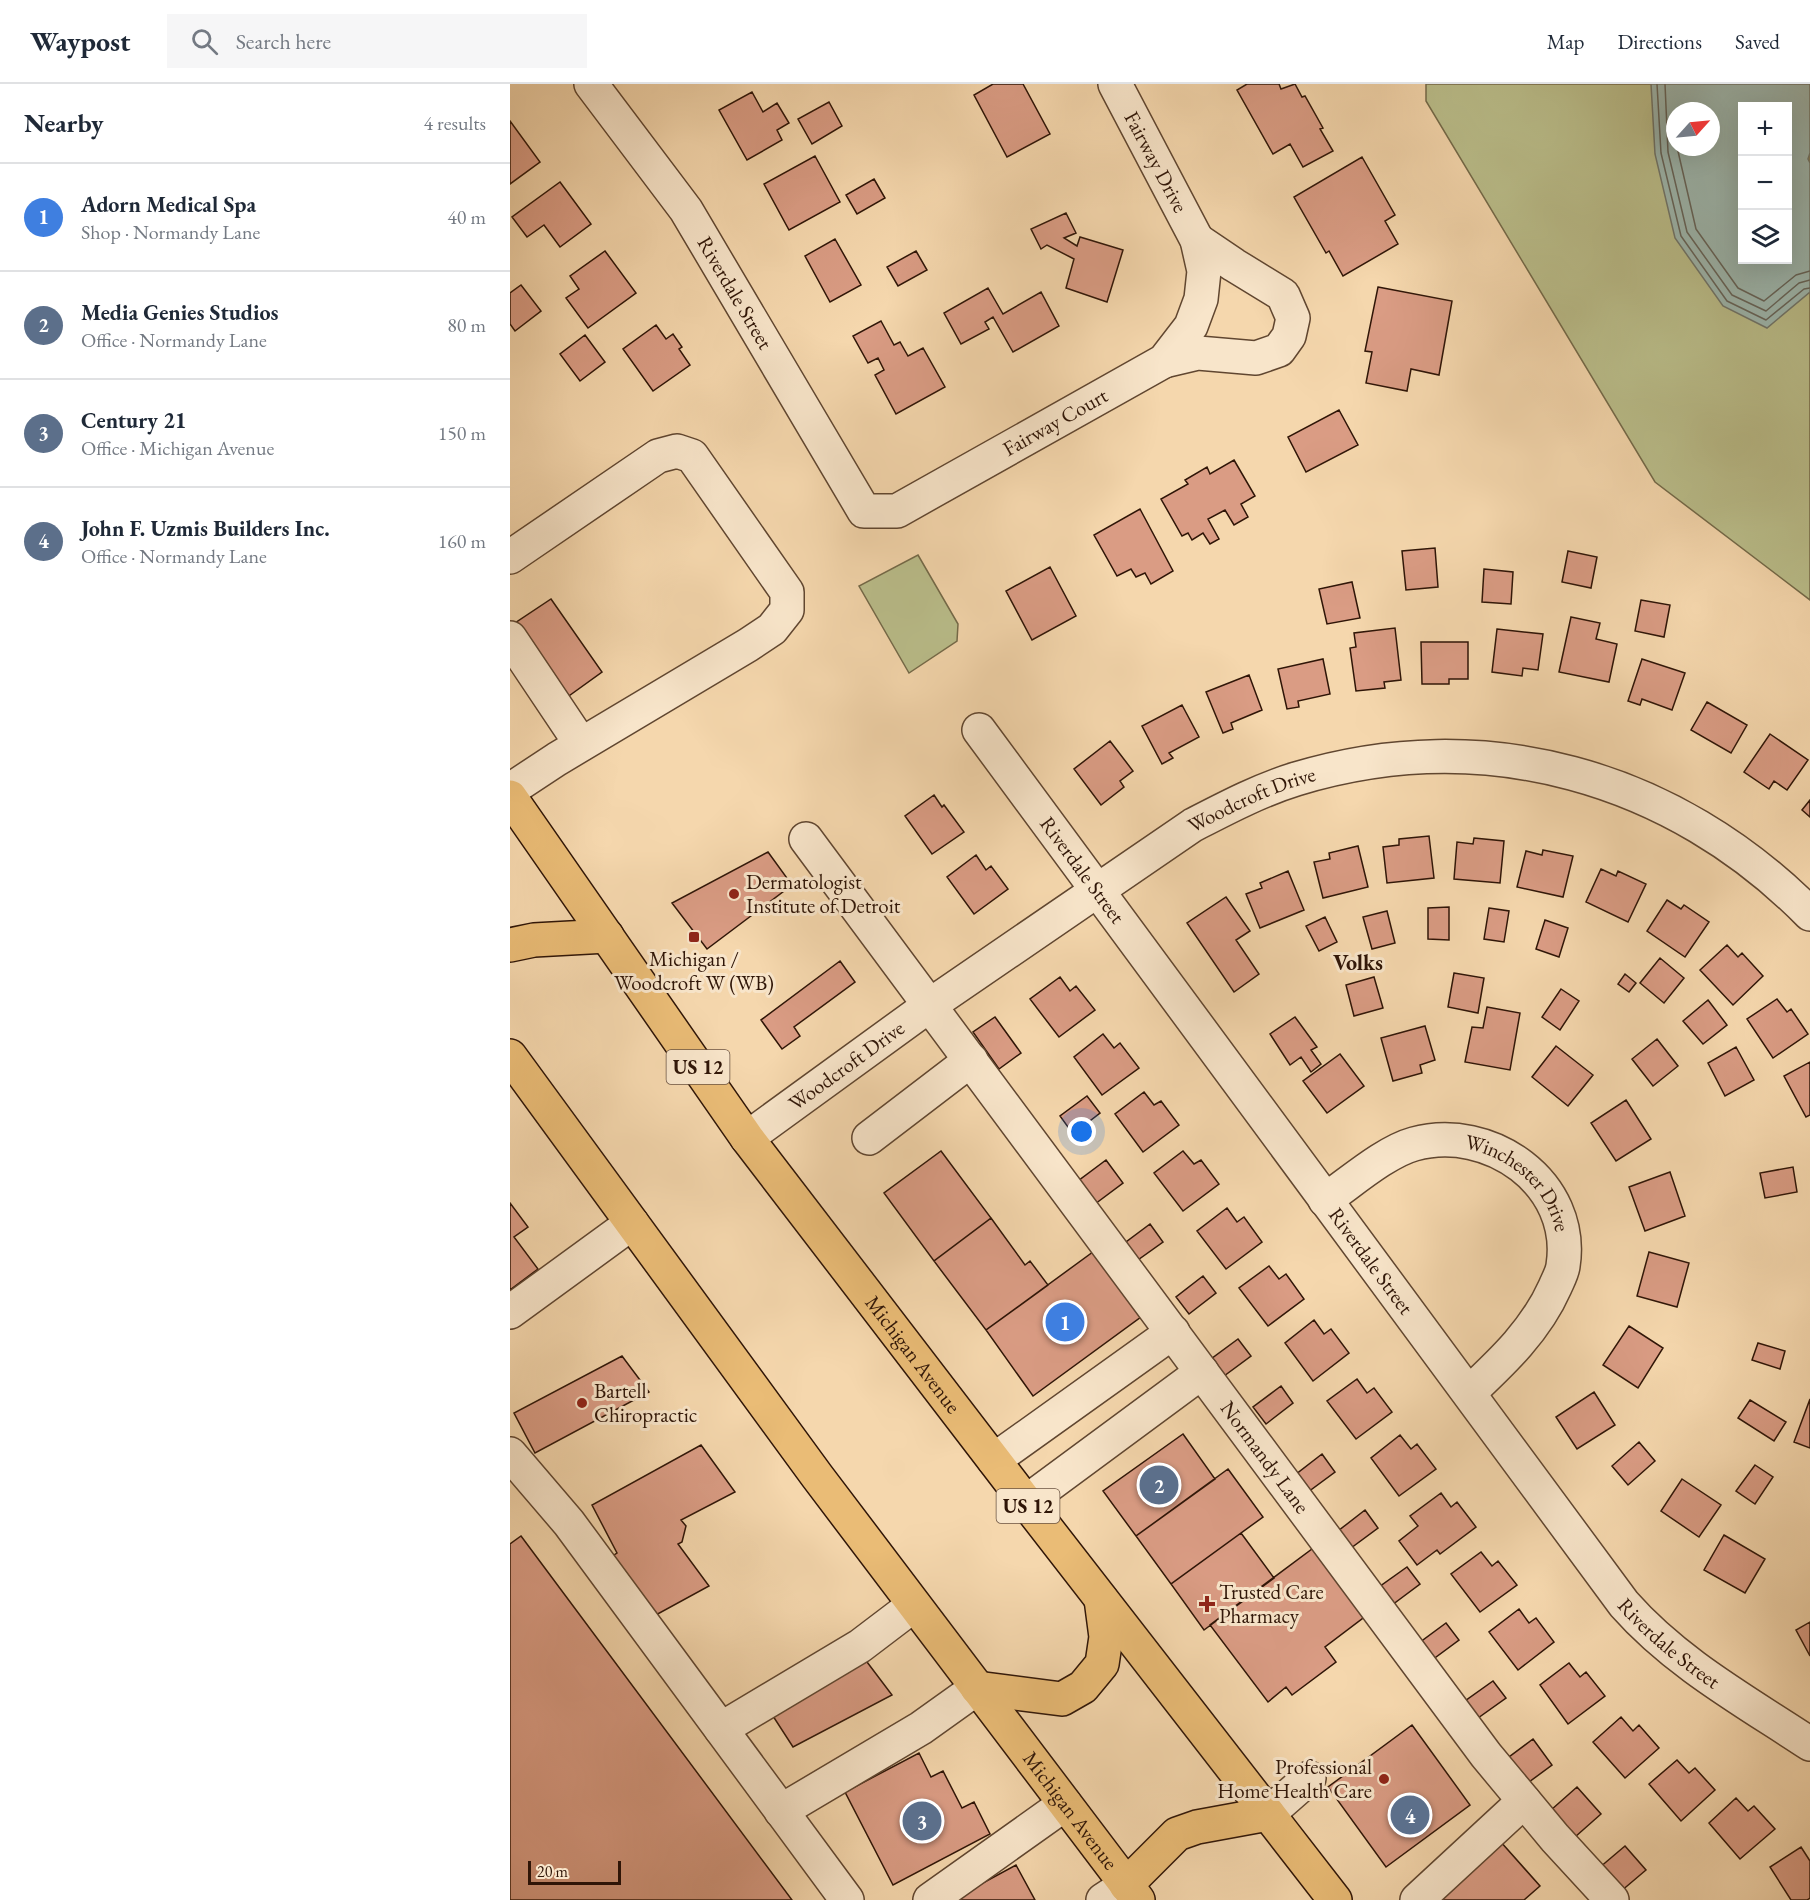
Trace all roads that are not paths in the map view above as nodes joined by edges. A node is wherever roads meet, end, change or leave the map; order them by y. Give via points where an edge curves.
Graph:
1 (591, 84) edge
2 (1115, 84) edge
3 (1197, 240) junction
4 (1202, 283) joint
5 (1164, 361) junction
6 (864, 511) joint
7 (510, 557) edge
8 (510, 638) edge
9 (979, 730) dead end
10 (581, 744) junction
11 (510, 790) edge
12 (510, 797) edge
13 (806, 839) dead end
14 (1096, 891) junction
15 (1810, 914) edge
16 (607, 936) junction
17 (510, 945) edge
18 (930, 1005) junction
19 (510, 1056) edge
20 (971, 1060) junction
21 (869, 1137) dead end
22 (747, 1138) junction
23 (1325, 1200) junction
24 (632, 1223) junction
25 (510, 1312) edge
26 (1173, 1332) junction
27 (1202, 1372) junction
28 (1470, 1392) junction
29 (510, 1454) edge
30 (994, 1460) junction
31 (1026, 1502) junction
32 (1101, 1599) junction
33 (914, 1605) junction
34 (977, 1688) junction
35 (721, 1729) junction
36 (1810, 1744) edge
37 (1310, 1778) dead end
38 (1524, 1801) junction
39 (1065, 1804) junction
40 (781, 1811) junction
41 (1268, 1814) junction
42 (1122, 1895) edge
43 (847, 1900) edge
44 (930, 1900) edge
45 (1335, 1900) edge
46 (1417, 1900) edge
47 (1612, 1900) edge

1 - 6 street, Riverdale Street via 686,210
2 - 3 street, Fairway Drive
3 - 4 street, Fairway Drive via 1204,271
3 - 5 street, Fairway Drive via 1283,295 1293,318 1289,336 1279,350 1256,358 1198,353
4 - 5 street, Fairway Court via 1191,326
5 - 6 street, Fairway Court via 897,512
7 - 10 street via 642,482 658,456 677,451 692,456 787,592 787,610 772,628 742,634
8 - 10 street
9 - 14 street, Riverdale Street
10 - 11 street
12 - 16 main road, Michigan Avenue / US 12
13 - 18 street, Normandy Lane
14 - 15 street, Woodcroft Drive via 1193,825 1297,778 1360,764 1452,756 1544,766 1637,794 1725,842 1790,893
14 - 18 street, Woodcroft Drive
14 - 23 street, Riverdale Street
16 - 17 main road
16 - 22 main road, Michigan Avenue / US 12
18 - 20 street, Normandy Lane
18 - 22 street, Woodcroft Drive
19 - 24 main road, Michigan Avenue
20 - 21 street
20 - 26 street, Normandy Lane
22 - 30 main road, Michigan Avenue / US 12
23 - 28 street, Riverdale Street
23 - 28 street, Winchester Drive via 1394,1152 1438,1139 1464,1140 1510,1157 1541,1184 1561,1223 1563,1268 1545,1309 1528,1333
24 - 25 street
24 - 33 main road, Michigan Avenue
26 - 27 street, Normandy Lane
26 - 30 street
27 - 31 street
27 - 38 street, Normandy Lane
28 - 36 street, Riverdale Street via 1645,1628 1690,1666
29 - 35 street via 569,1523
30 - 31 main road, Michigan Avenue / US 12
31 - 32 main road, Michigan Avenue / US 12
32 - 34 main road via 1106,1637 1102,1664 1083,1687 1062,1699
32 - 41 main road, Michigan Avenue / US 12
33 - 34 main road, Michigan Avenue
33 - 35 street via 860,1646
34 - 39 main road, Michigan Avenue
34 - 40 street via 921,1728
35 - 40 street
37 - 41 street
38 - 46 street
38 - 47 street, Normandy Lane
39 - 42 main road, Michigan Avenue
39 - 44 street
40 - 43 street
41 - 42 main road via 1177,1834
41 - 45 main road, Michigan Avenue / US 12

